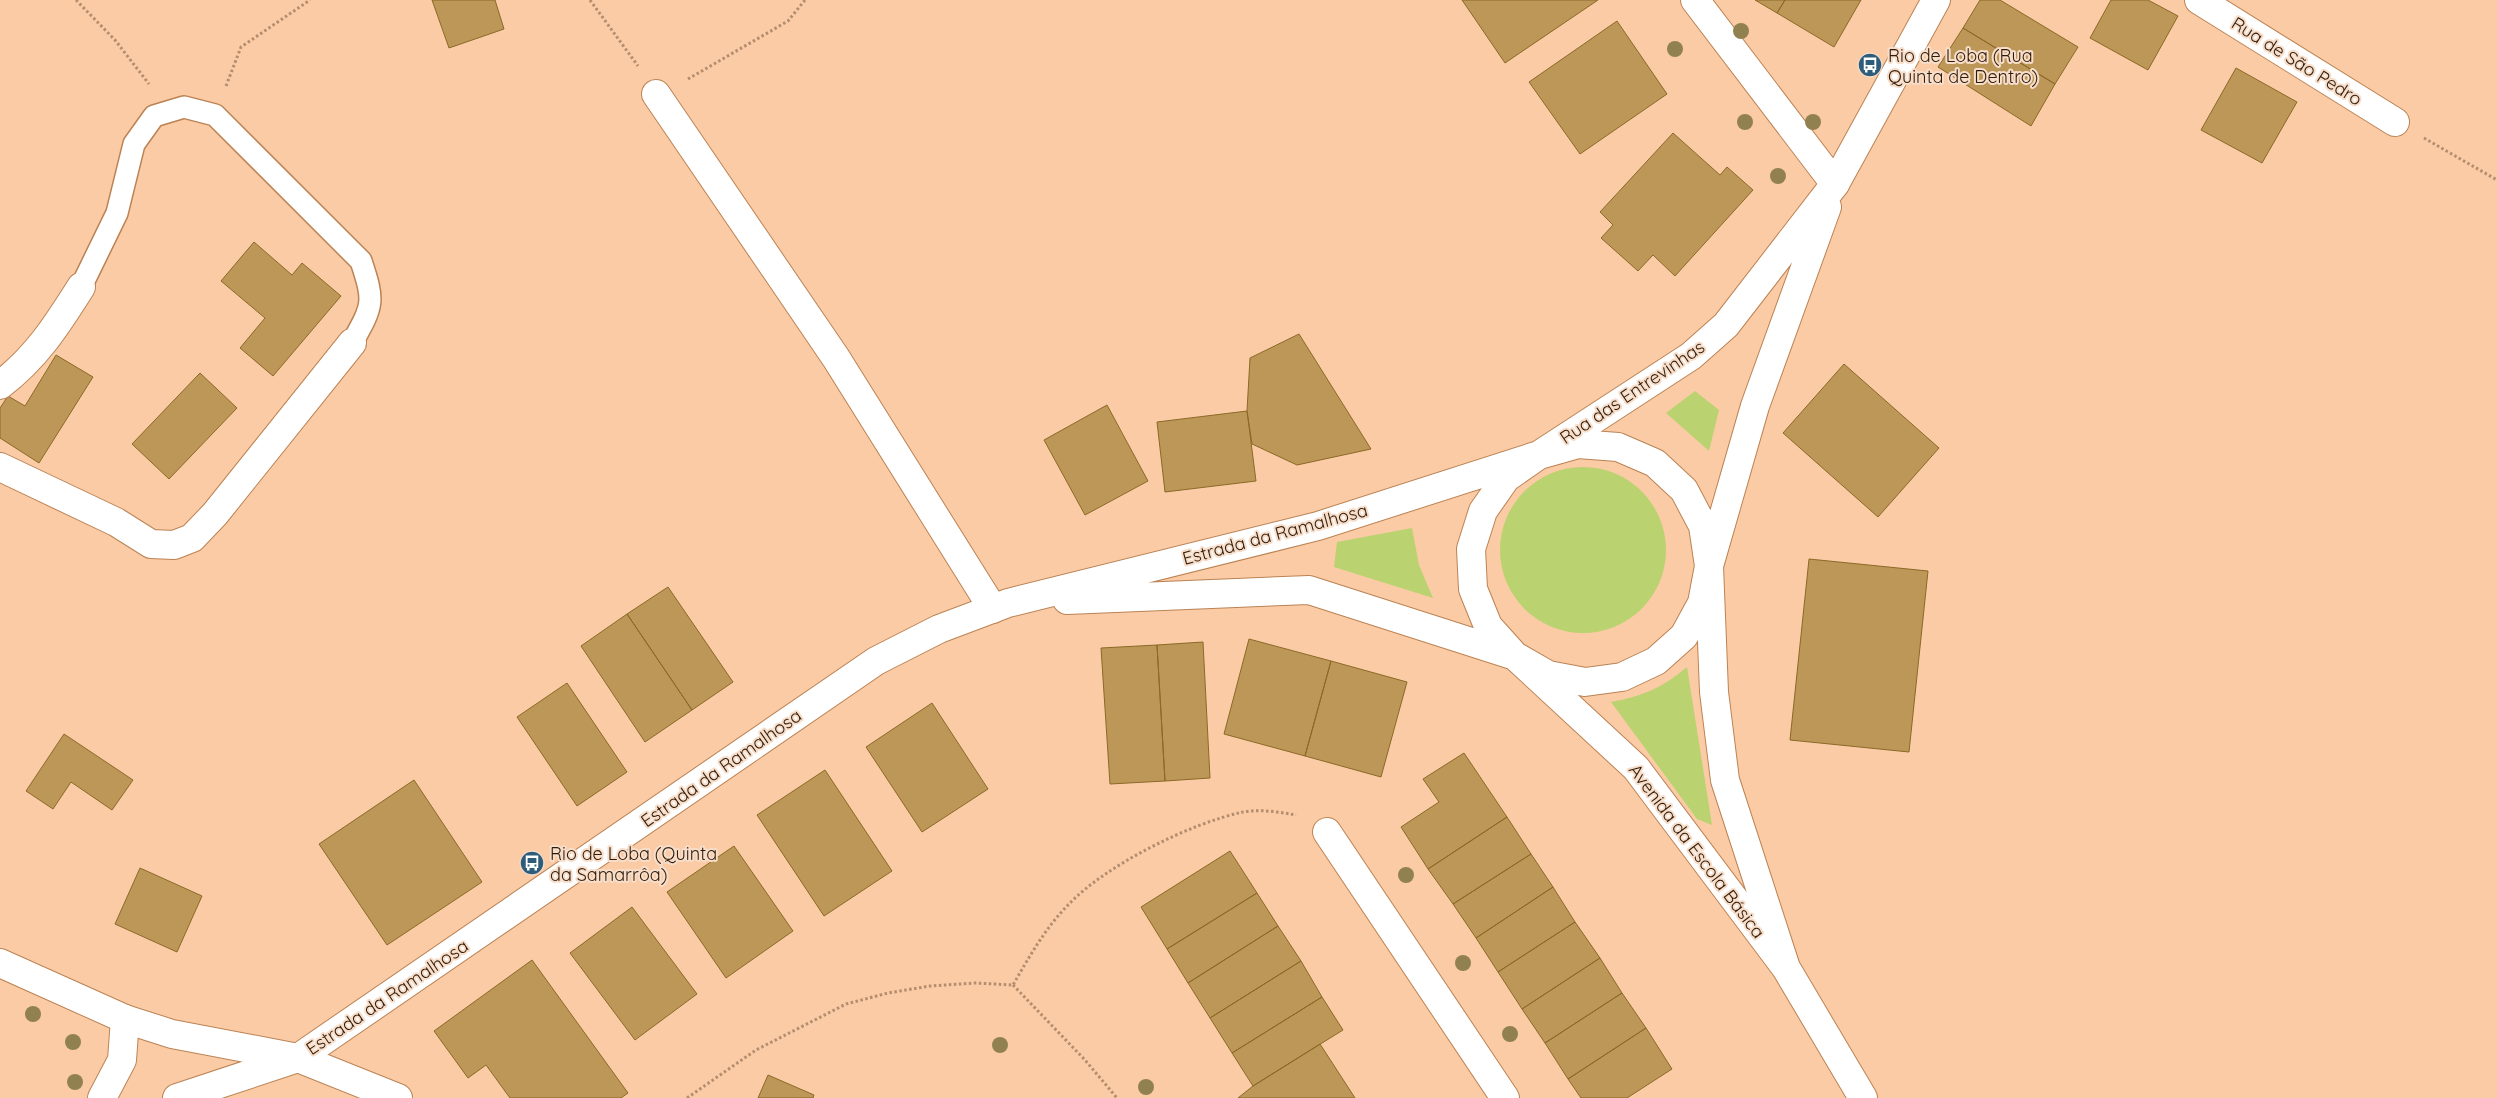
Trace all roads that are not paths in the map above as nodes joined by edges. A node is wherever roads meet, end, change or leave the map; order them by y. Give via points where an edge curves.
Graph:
1 (1695, 0) edge
2 (1936, 0) edge
3 (2199, 0) edge
4 (656, 94) road end
5 (2394, 122) road end
6 (1835, 184) junction
7 (81, 287) joint
8 (352, 343) joint
9 (0, 385) edge
10 (1539, 455) junction
11 (0, 467) edge
12 (1709, 566) junction
13 (1001, 606) junction
14 (1515, 656) junction
15 (1328, 832) road end
16 (0, 963) edge
17 (1786, 968) junction
18 (125, 1018) junction
19 (298, 1058) junction
20 (102, 1098) edge
21 (177, 1098) edge
22 (398, 1098) edge
23 (1505, 1098) edge
24 (1863, 1098) edge

1 - 6 street
2 - 6 street, Rua das Entrevinhas
3 - 5 street, Rua de São Pedro
4 - 13 street
6 - 10 street, Rua das Entrevinhas via 1726,325 1691,356
6 - 12 street, Rua das Entrevinhas via 1755,406
7 - 8 lane via 117,213 134,144 154,116 184,107 215,115 362,261 370,288 370,310
7 - 9 street via 45,342
8 - 11 street via 215,514 192,538 174,544 151,544 116,522
10 - 12 street, Avenida da Escola Básica via 1578,444 1618,447 1655,463 1684,490 1703,526
10 - 13 street, Estrada da Ramalhosa via 1318,526
10 - 14 street, Avenida da Escola Básica via 1506,478 1482,511 1471,549 1473,590 1488,626
12 - 14 street, Avenida da Escola Básica via 1702,602 1684,636 1648,665 1622,677 1585,682 1548,675
12 - 17 street, Avenida da Escola Básica via 1714,692 1724,780
13 - 14 street, Estrada da Ramalhosa via 1308,590
13 - 19 street, Estrada da Ramalhosa via 940,629 876,661
14 - 17 street, Avenida da Escola Básica via 1636,768
15 - 23 street
16 - 18 street, Estrada da Ramalhosa
17 - 24 street, Avenida da Escola Básica
18 - 19 street, Estrada da Ramalhosa via 172,1034
18 - 20 street via 122,1060
19 - 21 street
19 - 22 street, Estrada da Ramalhosa

